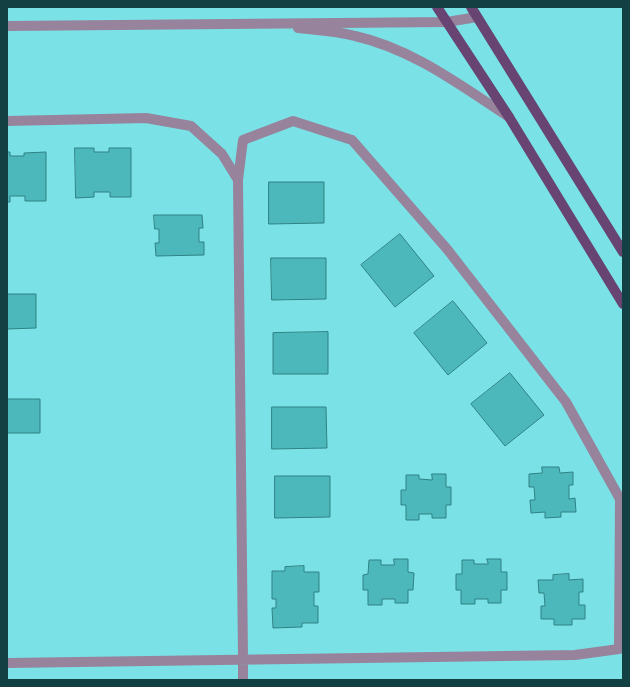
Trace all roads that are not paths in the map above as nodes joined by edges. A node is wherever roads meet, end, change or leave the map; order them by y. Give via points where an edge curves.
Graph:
1 (437, 7) edge
2 (471, 7) edge
3 (477, 17) junction
4 (447, 22) junction
5 (262, 23) junction
6 (7, 26) edge
7 (509, 118) junction
8 (7, 121) edge
9 (238, 180) junction
10 (623, 252) edge
11 (623, 304) edge
12 (243, 659) junction
13 (7, 663) edge
14 (243, 680) edge

1 - 4 main road
2 - 3 main road
3 - 4 street
3 - 10 main road
4 - 5 street
4 - 7 main road
5 - 6 street
5 - 7 street via 355,36 384,45 439,71
7 - 11 main road
8 - 9 street via 146,118 191,126 222,154
9 - 12 street
9 - 12 street via 244,140 293,121 352,140 447,249 566,402 620,499 619,649 575,654
12 - 13 street
12 - 14 street

